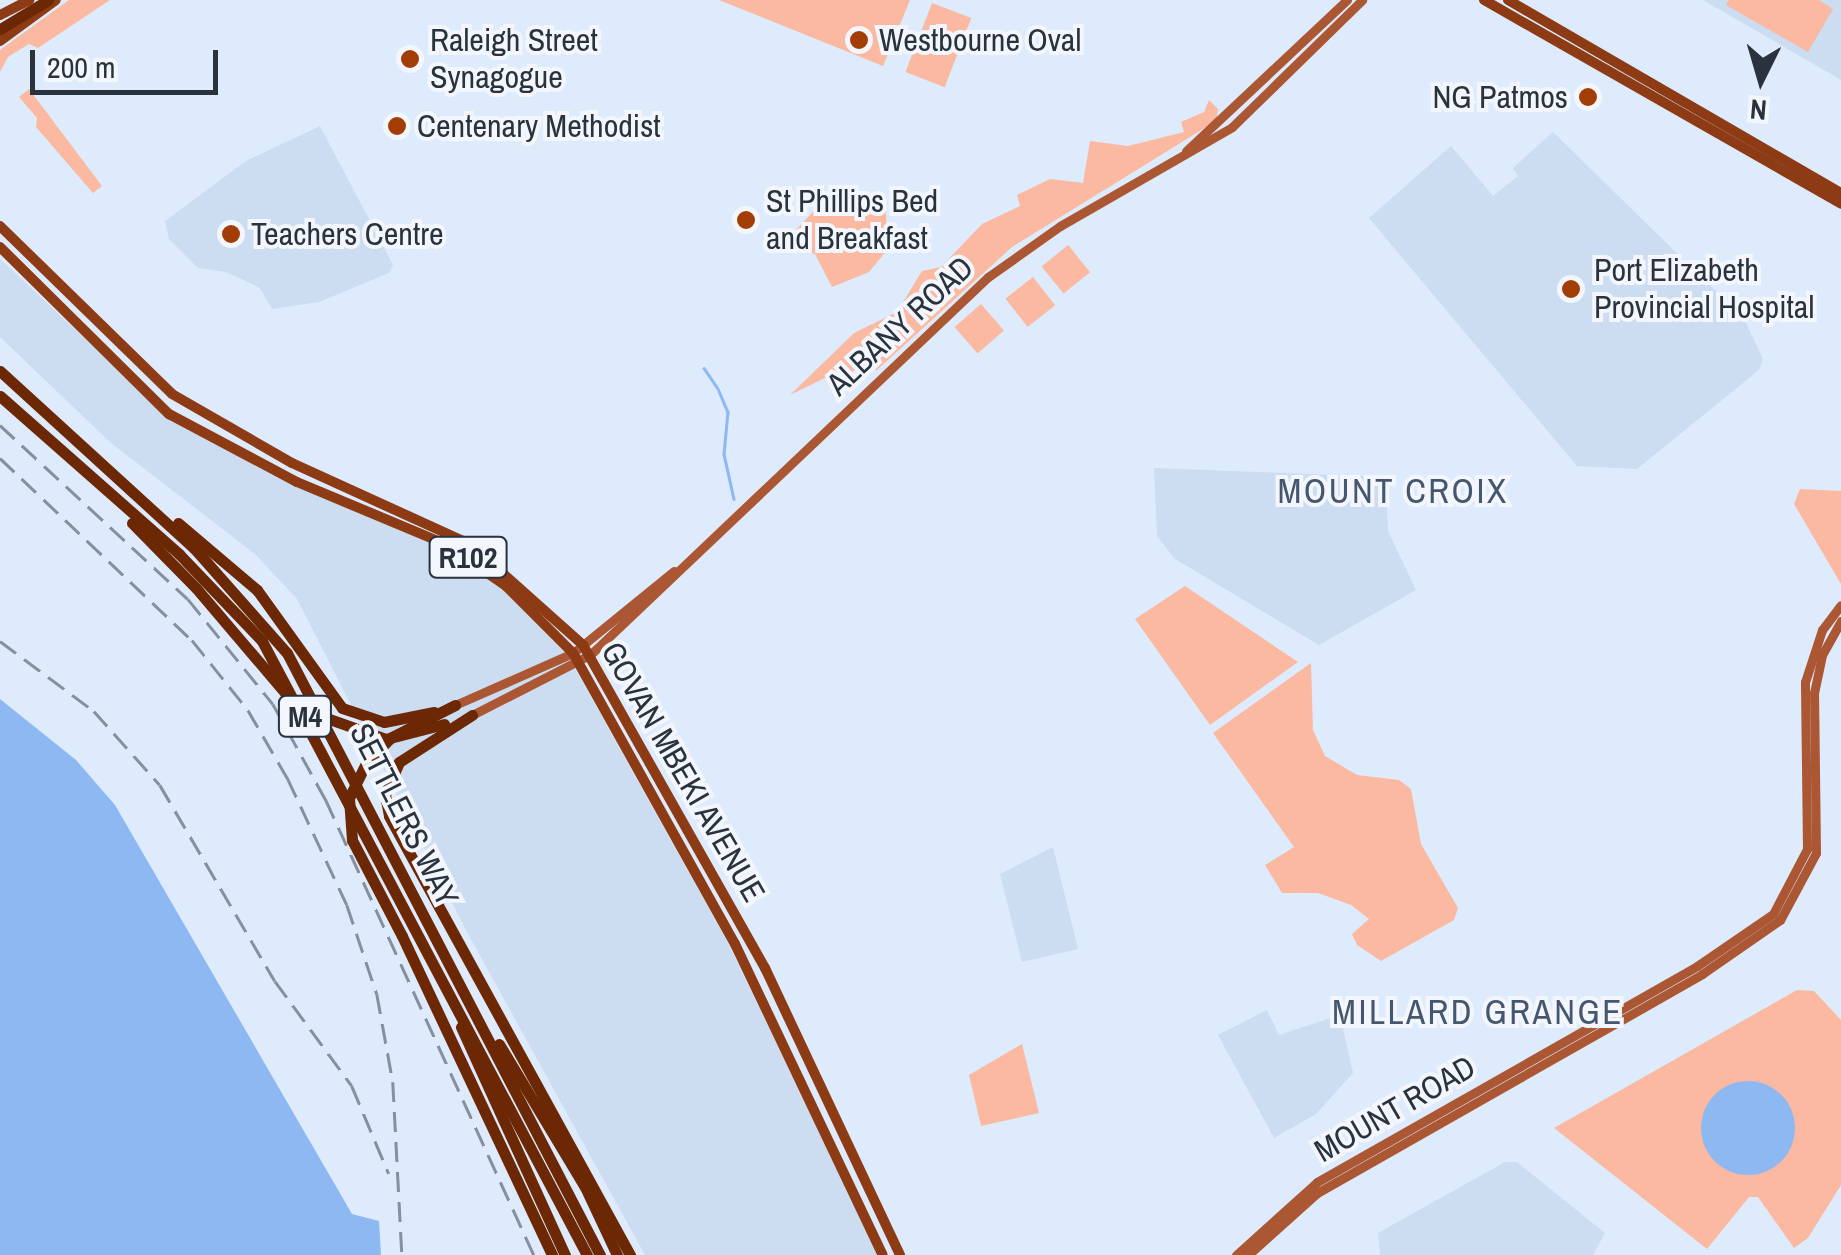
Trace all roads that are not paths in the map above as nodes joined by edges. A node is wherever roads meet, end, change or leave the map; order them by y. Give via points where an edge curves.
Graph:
1 (29, 0) edge
2 (38, 0) edge
3 (48, 0) edge
4 (56, 0) edge
5 (1346, 0) edge
6 (1362, 0) edge
7 (1484, 0) edge
8 (1508, 0) edge
9 (0, 16) edge
10 (0, 26) edge
11 (0, 41) edge
12 (1181, 157) junction
13 (1841, 194) edge
14 (1841, 204) edge
15 (0, 226) edge
16 (0, 248) edge
17 (0, 369) edge
18 (0, 399) edge
19 (100, 462) junction
20 (96, 486) junction
21 (1841, 604) edge
22 (1841, 621) edge
23 (587, 650) junction
24 (577, 658) junction
25 (456, 705) junction
26 (472, 716) joint
27 (445, 727) junction
28 (461, 986) junction
29 (448, 995) junction
30 (1561, 1048) junction
31 (1326, 1182) junction
32 (559, 1251) edge
33 (588, 1255) edge
34 (600, 1255) edge
35 (617, 1255) edge
36 (630, 1255) edge
37 (883, 1255) edge
38 (900, 1255) edge
39 (1236, 1255) edge
40 (1248, 1255) edge

1 - 9 main road
2 - 10 highway
3 - 10 highway
4 - 11 main road
5 - 12 main road, ALBANY ROAD
6 - 12 main road, ALBANY ROAD via 1247,115
7 - 14 main road
8 - 13 main road
12 - 23 main road, ALBANY ROAD via 1048,233 988,277
15 - 23 main road, GOVAN MBEKI AVENUE / R102 via 180,400 292,464 470,544
16 - 24 main road, GOVAN MBEKI AVENUE / R102 via 170,414 297,482 460,553 506,586
17 - 19 highway, SETTLERS WAY / M4
18 - 20 highway, SETTLERS WAY / M4
19 - 25 highway, bridge via 240,572 294,637 329,697 358,717 400,721
19 - 28 highway, SETTLERS WAY / M4 via 232,585 287,653
20 - 27 highway, bridge via 196,588 298,708 386,738
20 - 29 highway, SETTLERS WAY / M4 via 179,554 262,641
21 - 30 main road, MOUNT ROAD via 1822,630 1805,682 1808,837 1783,902 1750,934
22 - 30 main road, MOUNT ROAD via 1822,655 1814,694 1818,840 1797,896 1746,948
23 - 24 main road, ALBANY ROAD
23 - 38 main road, GOVAN MBEKI AVENUE / R102 via 759,956
24 - 25 main road, ALBANY ROAD
24 - 26 main road, ALBANY ROAD
24 - 37 main road, GOVAN MBEKI AVENUE / R102 via 740,953
25 - 32 highway, bridge via 390,738 362,769 349,798 352,840
26 - 27 highway
27 - 36 highway via 399,762 386,795 389,816
28 - 34 highway, SETTLERS WAY / M4
28 - 35 highway via 535,1100
29 - 32 highway
29 - 33 highway, SETTLERS WAY / M4
30 - 31 main road, MOUNT ROAD
31 - 39 main road, MOUNT ROAD
31 - 40 main road, MOUNT ROAD

